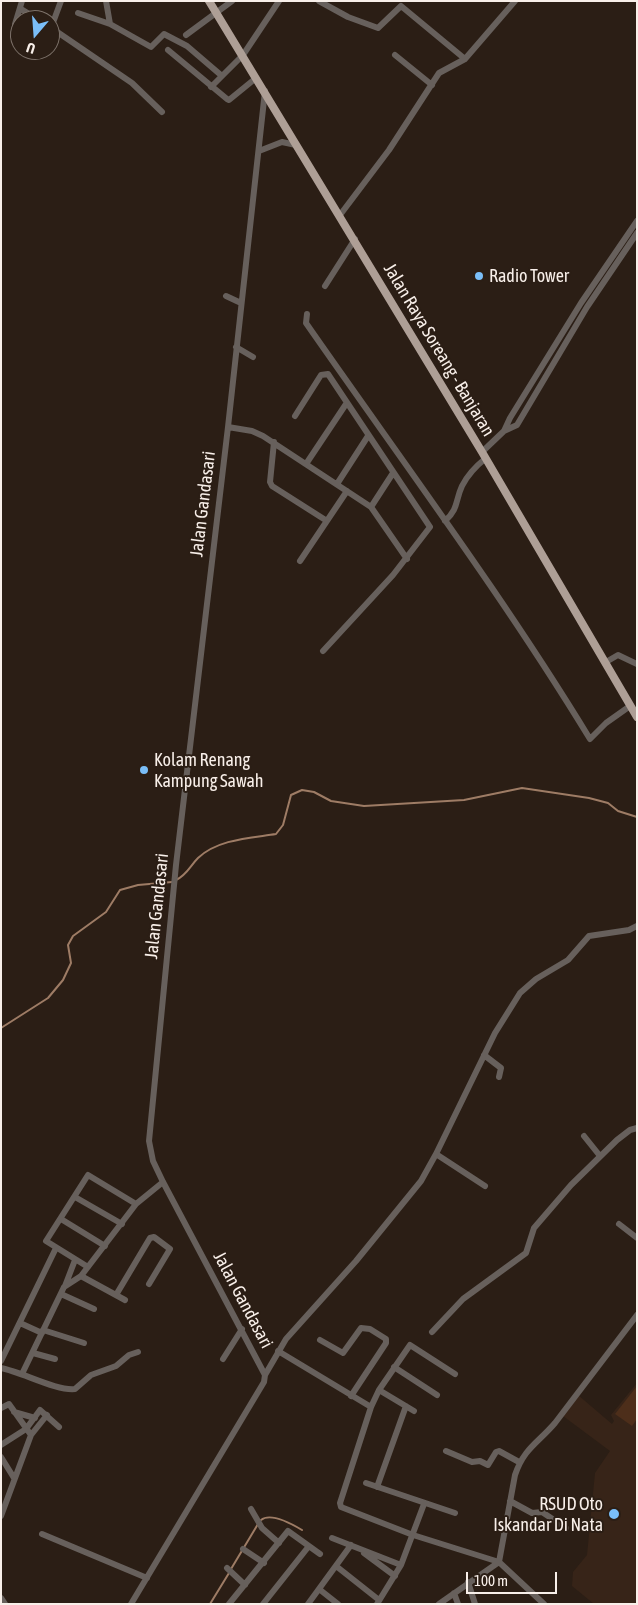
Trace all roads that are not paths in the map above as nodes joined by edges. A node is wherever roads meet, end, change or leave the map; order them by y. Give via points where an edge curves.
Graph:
1 (106, 1) edge
2 (209, 1) edge
3 (232, 1) edge
4 (279, 1) edge
5 (319, 1) edge
6 (514, 1) edge
7 (78, 13) dead end
8 (216, 14) junction
9 (110, 24) junction
10 (60, 33) edge
11 (186, 35) dead end
12 (168, 50) dead end
13 (243, 55) junction
14 (395, 55) dead end
15 (465, 59) junction
16 (222, 76) junction
17 (256, 78) junction
18 (432, 85) junction
19 (211, 88) junction
20 (265, 92) junction
21 (162, 112) dead end
22 (296, 145) junction
23 (259, 151) junction
24 (340, 215) junction
25 (637, 221) edge
26 (634, 233) edge
27 (355, 239) junction
28 (324, 286) dead end
29 (226, 296) dead end
30 (585, 296) junction
31 (592, 300) junction
32 (241, 303) junction
33 (307, 314) dead end
34 (236, 347) junction
35 (253, 357) dead end
36 (543, 364) junction
37 (550, 368) junction
38 (346, 404) junction
39 (295, 416) dead end
40 (228, 427) junction
41 (504, 431) junction
42 (368, 436) junction
43 (274, 442) junction
44 (484, 455) junction
45 (306, 464) junction
46 (393, 473) junction
47 (337, 484) junction
48 (347, 491) junction
49 (372, 506) junction
50 (445, 521) junction
51 (327, 522) junction
52 (406, 559) junction
53 (300, 561) dead end
54 (323, 651) dead end
55 (606, 662) junction
56 (637, 664) edge
57 (630, 706) junction
58 (637, 718) edge
59 (637, 926) edge
60 (484, 1055) junction
61 (499, 1077) dead end
62 (637, 1128) edge
63 (584, 1136) dead end
64 (436, 1154) junction
65 (600, 1156) junction
66 (163, 1182) junction
67 (485, 1186) dead end
68 (75, 1197) junction
69 (136, 1204) junction
70 (61, 1219) junction
71 (122, 1224) junction
72 (620, 1224) dead end
73 (637, 1238) edge
74 (105, 1246) junction
75 (56, 1248) junction
76 (75, 1260) junction
77 (88, 1267) junction
78 (81, 1276) junction
79 (149, 1284) dead end
80 (64, 1287) junction
81 (61, 1294) junction
82 (116, 1295) junction
83 (125, 1300) dead end
84 (94, 1309) dead end
85 (637, 1315) edge
86 (20, 1323) junction
87 (242, 1329) junction
88 (43, 1332) junction
89 (432, 1332) dead end
90 (320, 1340) dead end
91 (84, 1343) dead end
92 (278, 1351) junction
93 (138, 1352) dead end
94 (33, 1353) junction
95 (56, 1359) dead end
96 (223, 1359) dead end
97 (1, 1361) edge
98 (394, 1367) junction
99 (1, 1368) edge
100 (22, 1374) junction
101 (455, 1374) dead end
102 (265, 1375) junction
103 (379, 1390) junction
104 (437, 1395) dead end
105 (351, 1396) junction
106 (406, 1406) junction
107 (371, 1407) junction
108 (1, 1408) edge
109 (414, 1411) dead end
110 (14, 1412) junction
111 (46, 1416) junction
112 (35, 1418) junction
113 (59, 1427) dead end
114 (26, 1429) junction
115 (31, 1435) junction
116 (1, 1445) edge
117 (446, 1451) dead end
118 (1, 1457) edge
119 (519, 1462) junction
120 (14, 1478) junction
121 (366, 1483) dead end
122 (377, 1487) junction
123 (510, 1501) junction
124 (424, 1504) junction
125 (251, 1509) dead end
126 (454, 1513) dead end
127 (1, 1516) edge
128 (566, 1528) dead end
129 (42, 1534) dead end
130 (413, 1535) junction
131 (332, 1538) dead end
132 (279, 1543) junction
133 (309, 1546) junction
134 (353, 1546) junction
135 (243, 1549) dead end
136 (320, 1554) dead end
137 (500, 1562) junction
138 (264, 1563) junction
139 (401, 1565) junction
140 (336, 1566) junction
141 (229, 1570) dead end
142 (395, 1576) junction
143 (147, 1578) junction
144 (468, 1582) junction
145 (245, 1585) junction
146 (319, 1589) junction
147 (454, 1593) junction
148 (1, 1598) edge
149 (378, 1602) edge
150 (5, 1604) edge
151 (131, 1604) edge
152 (229, 1604) edge
153 (263, 1604) edge
154 (308, 1604) edge
155 (338, 1604) edge
156 (439, 1604) edge
157 (458, 1604) edge
158 (475, 1604) edge
159 (544, 1604) edge

1 - 9 street
2 - 8 main road, Jalan Raya Soreang - Banjaran
3 - 8 street
4 - 13 street
5 - 15 street via 378,28 401,6
6 - 15 street
7 - 9 street
8 - 11 street
8 - 13 main road, Jalan Raya Soreang - Banjaran
9 - 16 street via 149,47 164,34 187,46
10 - 21 street via 132,83
12 - 19 street
13 - 16 street
13 - 17 main road, Jalan Raya Soreang - Banjaran
14 - 18 street
15 - 18 street via 443,69
16 - 19 street
17 - 19 street via 229,100
17 - 20 main road, Jalan Raya Soreang - Banjaran
18 - 24 street
20 - 22 main road, Jalan Raya Soreang - Banjaran
20 - 23 street, Jalan Gandasari
22 - 23 street via 282,142
22 - 24 main road, Jalan Raya Soreang - Banjaran
23 - 32 street, Jalan Gandasari
24 - 27 main road, Jalan Raya Soreang - Banjaran
25 - 26 street
26 - 30 street
26 - 31 street
27 - 28 street
27 - 44 main road, Jalan Raya Soreang - Banjaran
29 - 32 street
30 - 31 street
30 - 36 street
31 - 37 street
32 - 34 street, Jalan Gandasari
33 - 50 street via 306,323
34 - 35 street
34 - 40 street, Jalan Gandasari
36 - 37 street
36 - 41 street
37 - 41 street via 517,424
38 - 39 street via 328,374 324,373
38 - 42 street
38 - 45 street
40 - 43 street via 252,431
40 - 66 street, Jalan Gandasari via 176,865 149,1141
41 - 44 street
42 - 46 street
42 - 47 street
43 - 45 street
43 - 51 street via 271,484
44 - 50 street via 462,487 458,506
44 - 55 main road, Jalan Raya Soreang - Banjaran
45 - 47 street
46 - 49 street
46 - 52 street via 430,527
47 - 48 street
48 - 49 street
48 - 51 street
49 - 52 street
50 - 57 street via 545,665 590,739
51 - 53 street
52 - 54 street
55 - 56 street via 616,655
55 - 57 main road, Jalan Raya Soreang - Banjaran
57 - 58 main road, Jalan Raya Soreang - Banjaran
59 - 60 street via 589,936 568,960 536,979 516,998
60 - 61 street via 501,1068
60 - 64 street
62 - 65 street via 630,1130
63 - 65 street
64 - 67 street
64 - 92 street via 416,1188
65 - 89 street via 537,1224 526,1252 463,1299
66 - 69 street
66 - 87 street, Jalan Gandasari
68 - 69 street via 88,1174
68 - 70 street
68 - 71 street
69 - 71 street
70 - 74 street
70 - 75 street via 46,1240
71 - 74 street
72 - 73 street
74 - 77 street
75 - 76 street
75 - 86 street
76 - 77 street
76 - 80 street
77 - 78 street
78 - 80 street
78 - 82 street
79 - 82 street via 170,1249 154,1237 150,1238
80 - 81 street
81 - 84 street
81 - 88 street
82 - 83 street
85 - 119 street via 555,1423 527,1449
86 - 88 street
86 - 97 street
87 - 96 street
87 - 102 street, Jalan Gandasari
88 - 91 street
88 - 94 street
90 - 105 street via 343,1354 361,1328 370,1329 386,1339
92 - 102 street
92 - 105 street
93 - 100 street via 129,1355 119,1365 91,1375 75,1390
94 - 95 street
94 - 100 street
98 - 101 street via 410,1345
98 - 103 street
98 - 104 street
99 - 100 street
102 - 143 street, Jalan Gandasari via 264,1382
103 - 106 street
103 - 107 street
105 - 107 street
106 - 109 street
106 - 122 street
107 - 130 street via 340,1503 346,1510
108 - 110 street via 8,1404
110 - 112 street
110 - 114 street
111 - 112 street via 40,1410
111 - 113 street
111 - 115 street
112 - 114 street
114 - 115 street
114 - 116 street
115 - 120 street
117 - 119 street via 488,1465 499,1451
118 - 120 street
119 - 123 street
120 - 127 street
121 - 122 street
122 - 124 street
123 - 128 street via 532,1513 542,1512
123 - 137 street
124 - 126 street
124 - 130 street
125 - 132 street
129 - 143 street
130 - 137 street
130 - 139 street
131 - 134 street
132 - 133 street via 288,1531
132 - 138 street
133 - 136 street
133 - 153 street
134 - 139 street
134 - 140 street
134 - 142 street
135 - 138 street
137 - 144 street
137 - 159 street
138 - 145 street
139 - 142 street
140 - 146 street
140 - 149 street
141 - 145 street
142 - 149 street
143 - 151 street, Jalan Gandasari
144 - 147 street
144 - 158 street
145 - 152 street
146 - 154 street
146 - 155 street
147 - 156 street
147 - 157 street
148 - 150 street

